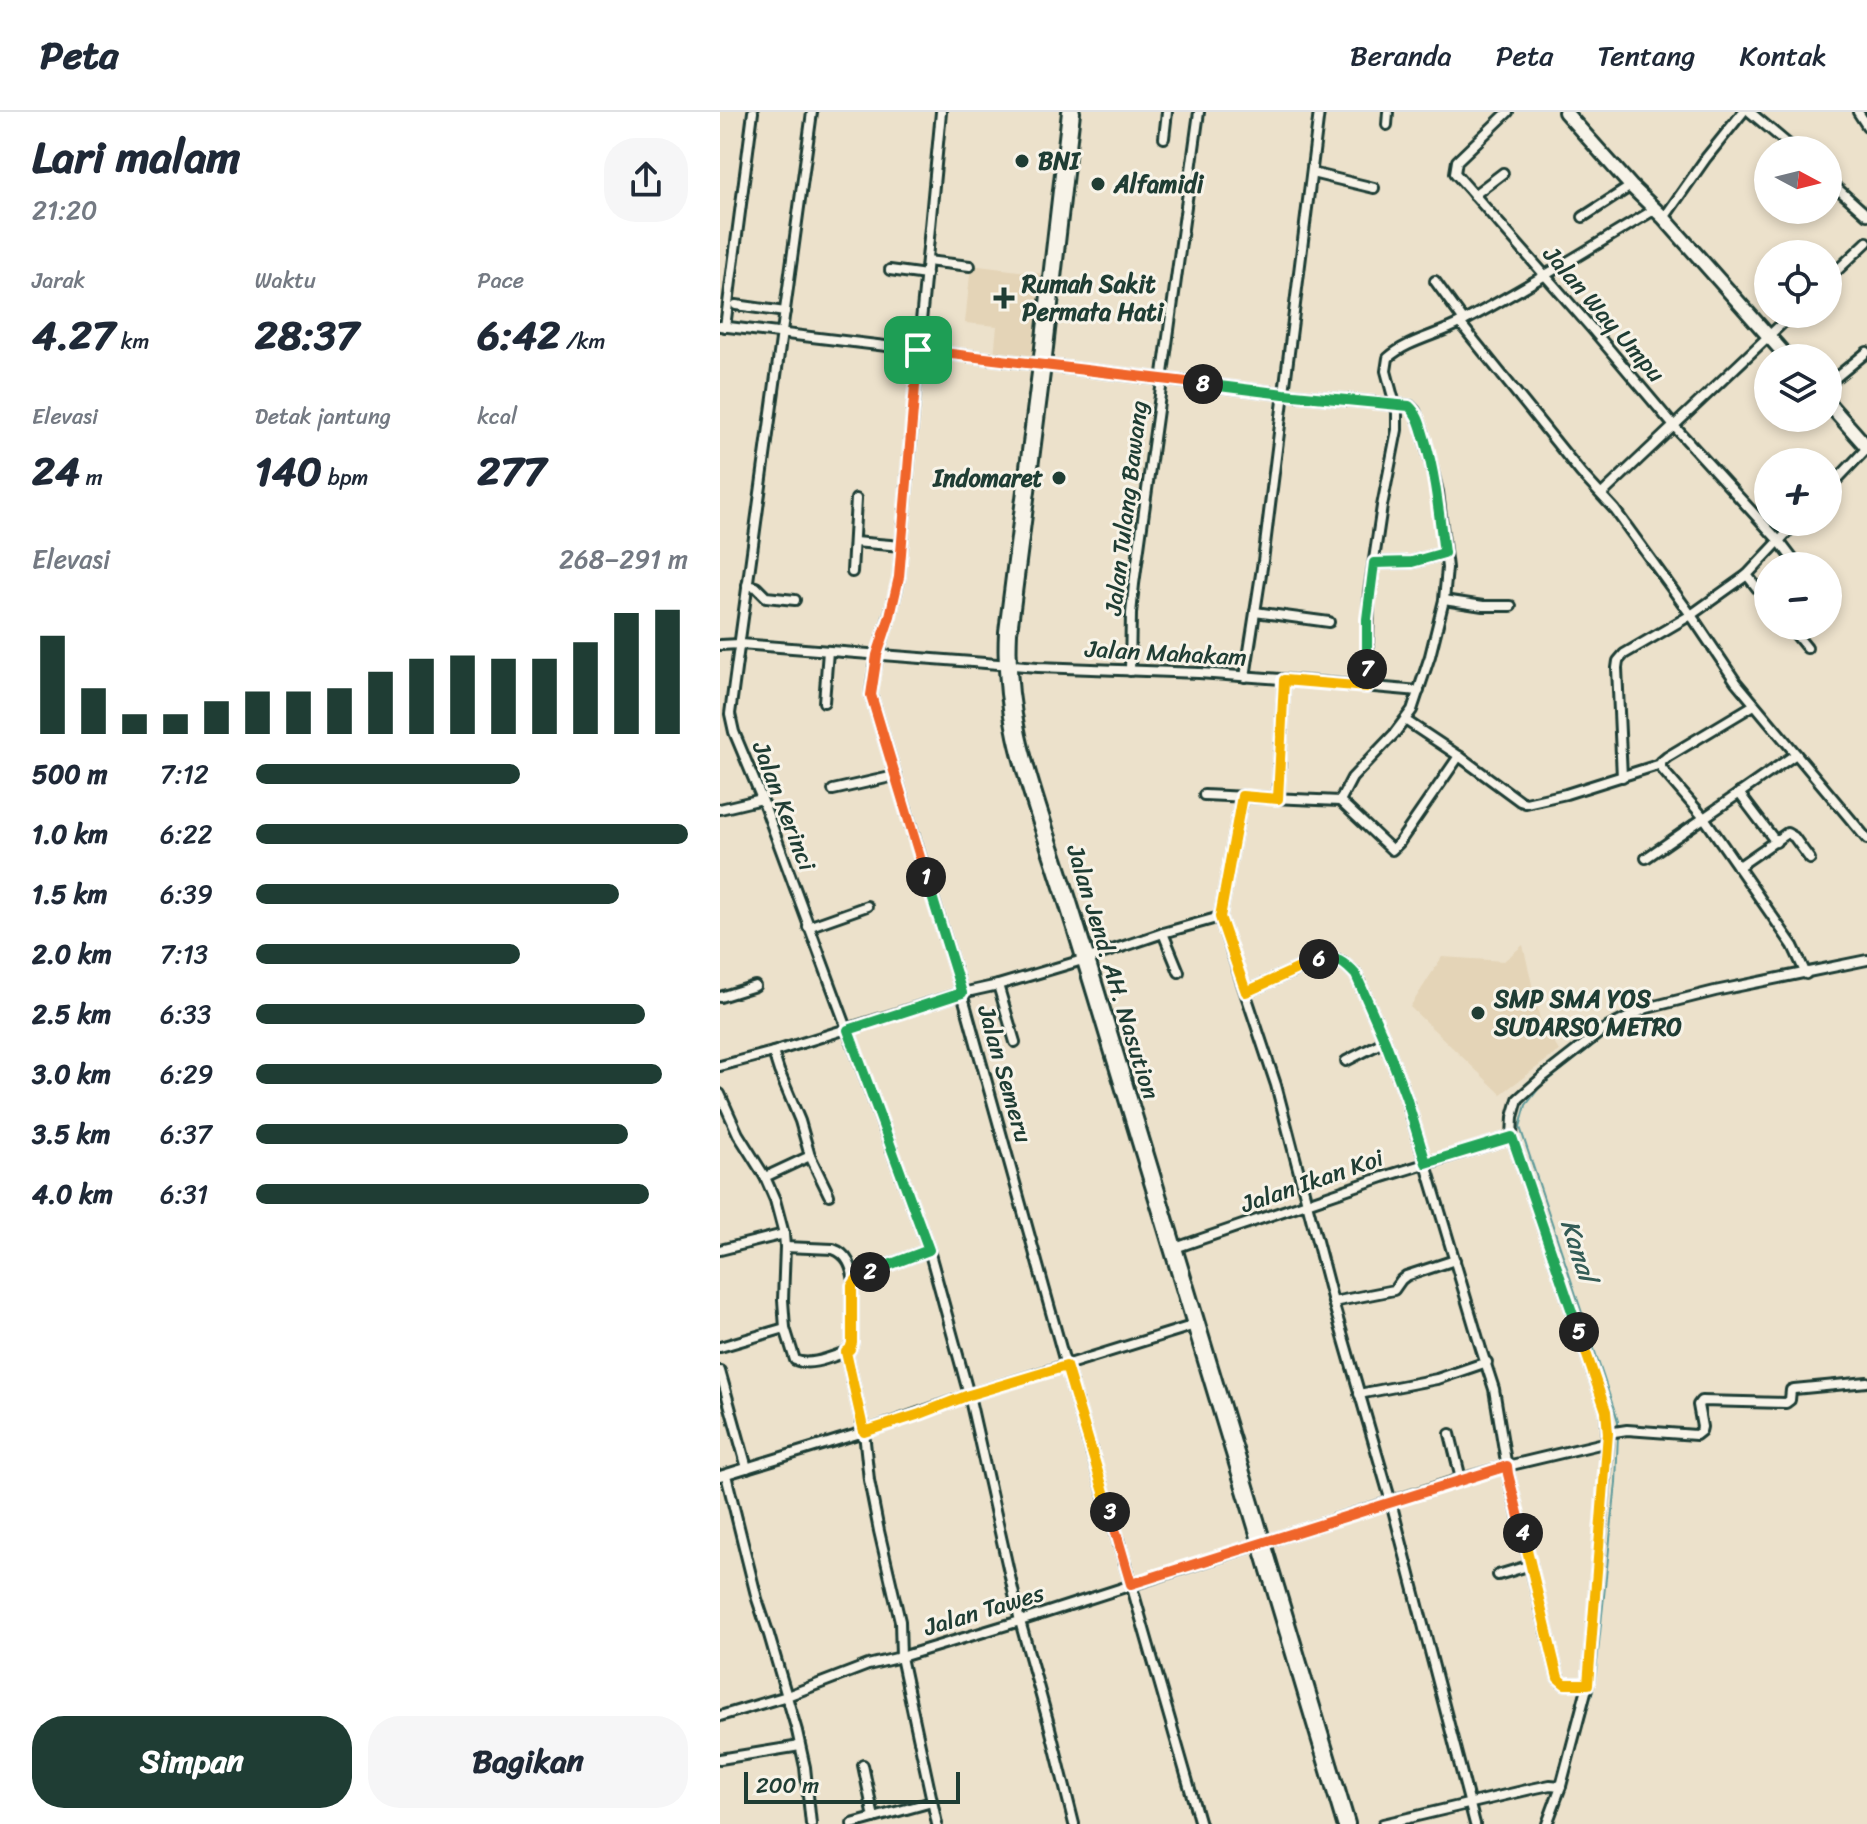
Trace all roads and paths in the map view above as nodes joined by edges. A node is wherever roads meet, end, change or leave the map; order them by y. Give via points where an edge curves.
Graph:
1 (753, 112) edge
2 (812, 112) edge
3 (941, 112) edge
4 (1071, 112) edge
5 (1167, 112) edge
6 (1199, 112) edge
7 (1319, 112) edge
8 (1388, 112) edge
9 (1508, 112) edge
10 (1565, 112) edge
11 (1743, 112) edge
12 (1750, 112) edge
13 (1858, 112) edge
14 (1387, 125) dead end
15 (1867, 126) edge
16 (1778, 136) edge
17 (1164, 138) dead end
18 (1312, 173) junction
19 (1503, 173) dead end
20 (1631, 186) junction
21 (1374, 188) dead end
22 (1842, 193) edge
23 (1474, 195) junction
24 (1659, 214) junction
25 (1867, 215) edge
26 (1583, 217) dead end
27 (1867, 242) edge
28 (927, 261) junction
29 (970, 266) dead end
30 (1842, 266) edge
31 (890, 270) dead end
32 (926, 275) junction
33 (1544, 275) junction
34 (1435, 281) dead end
35 (736, 305) dead end
36 (785, 312) junction
37 (1462, 322) junction
38 (722, 326) edge
39 (1777, 328) edge
40 (781, 335) junction
41 (1768, 337) junction
42 (1775, 344) edge
43 (918, 350) junction
44 (1867, 352) edge
45 (1042, 365) junction
46 (1842, 373) edge
47 (1163, 378) junction
48 (1284, 394) junction
49 (1395, 405) junction
50 (1842, 419) edge
51 (1673, 425) junction
52 (1867, 447) edge
53 (1842, 474) edge
54 (1602, 494) junction
55 (856, 499) dead end
56 (1784, 536) edge
57 (1779, 541) junction
58 (854, 542) junction
59 (902, 546) junction
60 (1787, 552) edge
61 (1444, 553) junction
62 (1374, 563) junction
63 (852, 572) dead end
64 (1747, 575) junction
65 (1754, 584) edge
66 (747, 585) junction
67 (795, 600) dead end
68 (1444, 600) junction
69 (1511, 606) dead end
70 (1255, 612) junction
71 (1691, 615) junction
72 (1329, 622) dead end
73 (1800, 640) edge
74 (740, 644) junction
75 (720, 645) edge
76 (1807, 648) dead end
77 (828, 651) junction
78 (877, 655) junction
79 (1006, 664) junction
80 (1130, 671) junction
81 (1245, 677) junction
82 (1284, 680) junction
83 (1367, 687) junction
84 (1419, 691) junction
85 (824, 702) dead end
86 (1754, 705) junction
87 (1405, 720) junction
88 (1796, 754) junction
89 (1459, 756) junction
90 (1661, 764) junction
91 (895, 776) junction
92 (1622, 777) junction
93 (833, 790) dead end
94 (1739, 793) junction
95 (1204, 795) dead end
96 (1242, 796) junction
97 (762, 799) junction
98 (1278, 799) junction
99 (1340, 801) junction
100 (720, 809) edge
101 (1705, 819) junction
102 (1867, 839) edge
103 (1776, 842) junction
104 (1646, 858) dead end
105 (1810, 859) dead end
106 (1738, 867) junction
107 (867, 906) dead end
108 (1220, 917) junction
109 (808, 927) junction
110 (1163, 933) junction
111 (1086, 959) junction
112 (1867, 960) edge
113 (1179, 972) dead end
114 (1806, 974) junction
115 (998, 985) junction
116 (755, 986) dead end
117 (1246, 992) junction
118 (962, 993) junction
119 (720, 997) edge
120 (848, 1030) junction
121 (1385, 1041) junction
122 (1015, 1042) dead end
123 (773, 1052) junction
124 (1346, 1061) dead end
125 (720, 1066) edge
126 (720, 1094) edge
127 (731, 1119) junction
128 (720, 1123) edge
129 (1512, 1137) junction
130 (810, 1156) junction
131 (1426, 1163) junction
132 (765, 1177) junction
133 (829, 1195) dead end
134 (1308, 1204) junction
135 (784, 1234) junction
136 (785, 1247) junction
137 (720, 1250) edge
138 (929, 1250) junction
139 (1171, 1250) junction
140 (1455, 1260) junction
141 (854, 1282) junction
142 (1333, 1302) junction
143 (1195, 1325) junction
144 (785, 1328) junction
145 (720, 1347) edge
146 (846, 1352) junction
147 (1487, 1362) junction
148 (1066, 1366) junction
149 (720, 1371) edge
150 (1867, 1382) edge
151 (1359, 1394) junction
152 (969, 1395) junction
153 (864, 1432) junction
154 (1450, 1434) dead end
155 (1609, 1436) junction
156 (1507, 1466) junction
157 (747, 1468) junction
158 (723, 1476) edge
159 (1461, 1479) junction
160 (1391, 1502) junction
161 (1261, 1543) junction
162 (1531, 1565) junction
163 (1498, 1575) dead end
164 (1131, 1584) junction
165 (1020, 1621) junction
166 (901, 1657) junction
167 (1588, 1684) junction
168 (787, 1696) junction
169 (720, 1716) edge
170 (800, 1746) junction
171 (720, 1759) edge
172 (863, 1765) dead end
173 (1561, 1786) junction
174 (932, 1802) junction
175 (1470, 1802) junction
176 (874, 1818) junction
177 (811, 1824) edge
178 (852, 1824) edge
179 (937, 1824) edge
180 (1074, 1824) edge
181 (1200, 1824) edge
182 (1346, 1824) edge
183 (1383, 1824) edge
184 (1475, 1824) edge
185 (1547, 1824) edge

1 - 38 street
2 - 36 street, Jalan Kerinci
3 - 28 street, Jalan Semeru
4 - 45 highway, Jalan Jend. AH. Nasution
5 - 17 street
6 - 47 street, Jalan Tulang Bawang
7 - 18 street
8 - 14 street
9 - 23 street, Jalan Way Umpu via 1457,161 1455,173
10 - 20 main road
11 - 24 street
12 - 16 street
13 - 15 street
18 - 21 street
18 - 48 street
19 - 23 street
20 - 24 main road
20 - 26 street
22 - 25 street
23 - 33 street, Jalan Way Umpu
24 - 33 street
24 - 41 main road
27 - 30 street
28 - 29 street
28 - 32 street, Jalan Semeru
31 - 32 street
32 - 43 street, Jalan Semeru
33 - 37 street
33 - 51 street, Jalan Way Umpu
34 - 37 street
35 - 36 street
36 - 40 street, Jalan Kerinci
37 - 49 street via 1403,346 1388,358
37 - 54 street
38 - 40 street
39 - 41 street
40 - 43 street
40 - 66 street, Jalan Kerinci
41 - 42 main road
41 - 51 street
43 - 45 street
43 - 59 street, Jalan Semeru
44 - 46 street
45 - 47 street
45 - 79 highway, Jalan Jend. AH. Nasution
47 - 48 street
47 - 80 street, Jalan Tulang Bawang via 1134,584
48 - 49 street
48 - 70 street
49 - 61 street via 1409,406 1418,418 1435,480
49 - 62 street via 1397,430
50 - 52 main road
51 - 54 street
51 - 57 street, Jalan Way Umpu
52 - 53 street
54 - 71 street
55 - 58 street
56 - 57 street
57 - 60 street, Jalan Way Umpu
57 - 64 street
58 - 59 street
58 - 63 street
59 - 78 street, Jalan Semeru via 897,586
61 - 62 street via 1412,562
61 - 68 street
62 - 83 street
64 - 65 street
64 - 71 street
66 - 67 street via 766,597
66 - 74 street, Jalan Kerinci
68 - 69 street
68 - 84 street
70 - 72 street
70 - 81 street
71 - 86 street
71 - 92 street via 1618,661
73 - 76 street
74 - 75 street, Jalan Mahakam
74 - 77 street, Jalan Mahakam
74 - 97 street, Jalan Kerinci via 731,724
77 - 78 street, Jalan Mahakam
77 - 85 street
78 - 79 street, Jalan Mahakam
78 - 91 street, Jalan Semeru via 871,695
79 - 80 street, Jalan Mahakam
79 - 111 highway, Jalan Jend. AH. Nasution via 1023,764
80 - 81 street, Jalan Mahakam
81 - 82 street, Jalan Mahakam
82 - 83 street, Jalan Mahakam
82 - 98 street
83 - 84 street, Jalan Mahakam
84 - 87 street
86 - 88 street
86 - 90 street
87 - 89 street
87 - 99 street via 1352,778
88 - 94 street
88 - 102 street
89 - 92 street via 1526,803
89 - 99 street via 1392,850
90 - 92 street
90 - 101 street
91 - 93 street
91 - 118 street, Jalan Semeru
94 - 101 street
94 - 103 street
95 - 96 street
96 - 98 street
96 - 108 street
97 - 100 street
97 - 109 street, Jalan Kerinci
98 - 99 street
101 - 104 street
101 - 106 street
103 - 105 street via 1790,834
103 - 106 street
106 - 114 street via 1793,946
107 - 109 street
108 - 110 street
108 - 117 street
109 - 120 street, Jalan Kerinci
110 - 111 street
110 - 113 street
111 - 115 street
111 - 139 highway, Jalan Jend. AH. Nasution
112 - 114 street
114 - 129 street via 1647,1008 1603,1030 1518,1099
115 - 118 street
115 - 122 street
116 - 119 street
117 - 121 street via 1324,957 1336,959 1356,975
117 - 134 street
118 - 120 street
118 - 148 street, Jalan Semeru
120 - 123 street
120 - 138 street, Jalan Kerinci
121 - 124 street
121 - 131 street
123 - 125 street
123 - 130 street
126 - 127 street
127 - 128 street
127 - 132 street
129 - 131 street, Jalan Ikan Koi
129 - 155 street via 1606,1411
130 - 132 street
130 - 133 street
131 - 134 street, Jalan Ikan Koi
131 - 140 street
132 - 135 street
134 - 139 street, Jalan Ikan Koi
134 - 142 street
135 - 136 street
135 - 137 street
136 - 141 street via 840,1251
136 - 144 street
138 - 141 street
138 - 152 street, Jalan Kerinci
139 - 143 highway, Jalan Jend. AH. Nasution
140 - 142 street via 1406,1276 1394,1290
140 - 147 street
141 - 146 street via 852,1343
142 - 151 street
143 - 148 street
143 - 161 highway, Jalan Jend. AH. Nasution
144 - 145 street
144 - 146 street via 798,1363
146 - 153 street
147 - 151 street via 1437,1379
147 - 156 street
148 - 152 street
148 - 164 street, Jalan Semeru
149 - 157 street
150 - 155 street, Jalan Tawes via 1794,1389 1786,1403 1701,1401 1702,1427 1696,1435 1627,1430
151 - 160 street
152 - 153 street
152 - 165 street, Jalan Kerinci
153 - 157 street
153 - 166 street via 869,1480 900,1621
154 - 159 street
155 - 156 street, Jalan Tawes
155 - 167 street
156 - 159 street, Jalan Tawes
156 - 162 street
157 - 158 street
158 - 168 street
159 - 160 street, Jalan Tawes
160 - 161 street, Jalan Tawes
160 - 175 street
161 - 164 street, Jalan Tawes
161 - 182 highway, Jalan Jend. AH. Nasution
162 - 163 street
162 - 167 street via 1558,1678 1565,1684
164 - 165 street, Jalan Tawes
164 - 181 street, Jalan Semeru
165 - 166 street, Jalan Tawes
165 - 180 street, Jalan Kerinci
166 - 168 street, Jalan Tawes
166 - 174 street
167 - 173 street
168 - 169 street, Jalan Tawes
168 - 170 street
170 - 171 street
170 - 177 street
172 - 176 street
173 - 175 street
173 - 185 street
174 - 176 street
174 - 179 street
175 - 183 street
175 - 184 street
176 - 178 street

